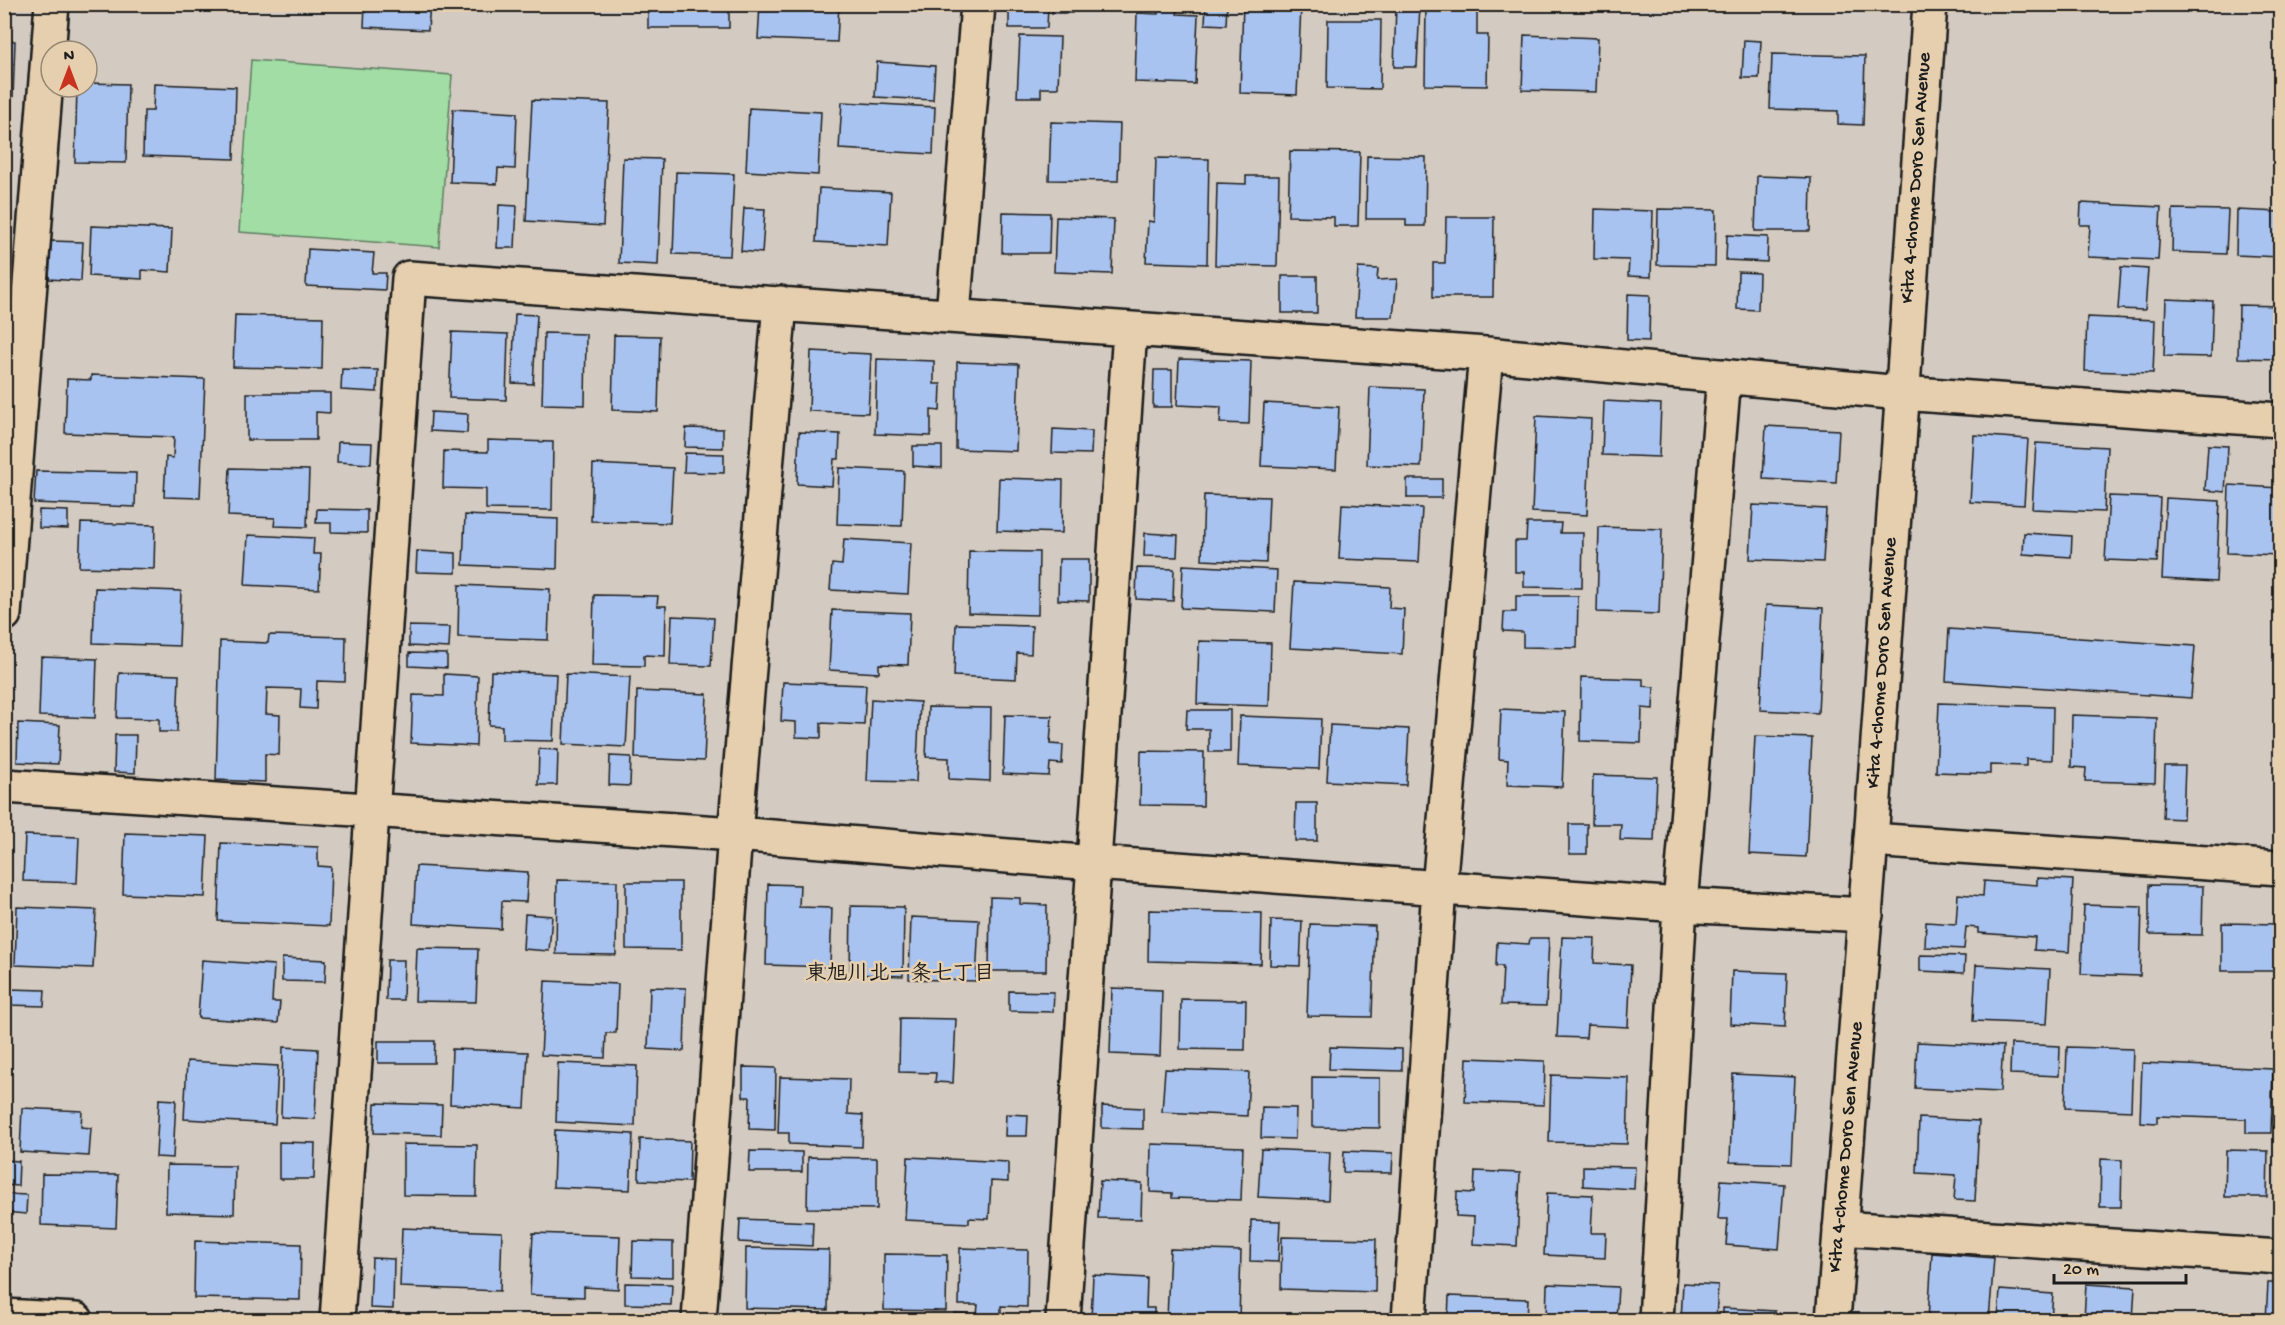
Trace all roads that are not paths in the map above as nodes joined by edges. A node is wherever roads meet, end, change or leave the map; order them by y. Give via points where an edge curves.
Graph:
1 (52, 4) edge
2 (978, 4) edge
3 (1930, 4) edge
4 (780, 303) junction
5 (953, 315) junction
6 (1130, 330) junction
7 (1486, 354) junction
8 (1724, 376) junction
9 (1901, 393) junction
10 (2280, 420) edge
11 (4, 614) edge
12 (4, 786) edge
13 (373, 812) junction
14 (735, 834) junction
15 (1871, 840) junction
16 (1094, 863) junction
17 (2280, 868) edge
18 (1439, 888) junction
19 (1680, 905) junction
20 (1866, 915) junction
21 (1840, 1227) junction
22 (2280, 1257) edge
23 (4, 1316) edge
24 (76, 1320) edge
25 (337, 1320) edge
26 (699, 1320) edge
27 (1063, 1320) edge
28 (1409, 1320) edge
29 (1656, 1320) edge
30 (1833, 1320) edge

1 - 11 street
2 - 5 street
3 - 9 street, Kita 4-chome Doro Sen Avenue
4 - 5 street
4 - 13 street via 409,278
4 - 14 street
5 - 6 street
6 - 7 street
6 - 16 street
7 - 8 street
7 - 18 street
8 - 9 street
8 - 19 street
9 - 10 street
9 - 15 street, Kita 4-chome Doro Sen Avenue
12 - 13 street
13 - 14 street
13 - 25 street
14 - 16 street
14 - 26 street
15 - 17 street
15 - 20 street, Kita 4-chome Doro Sen Avenue
16 - 18 street
16 - 27 street
18 - 19 street
18 - 28 street
19 - 20 street
19 - 29 street
20 - 21 street, Kita 4-chome Doro Sen Avenue
21 - 22 street
21 - 30 street, Kita 4-chome Doro Sen Avenue
23 - 24 street

